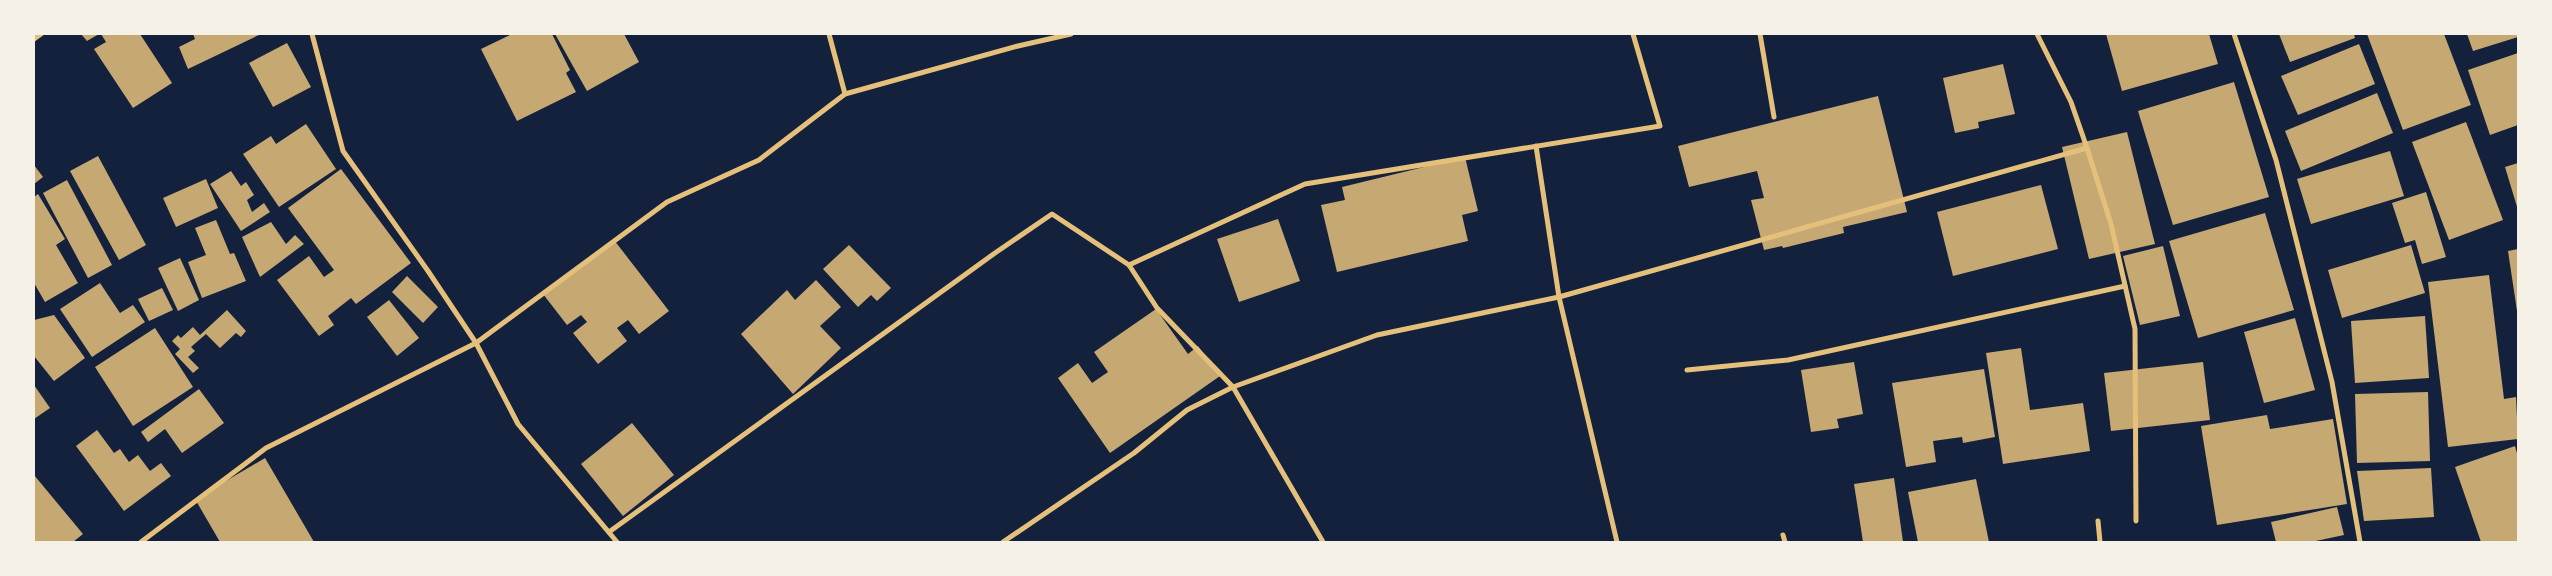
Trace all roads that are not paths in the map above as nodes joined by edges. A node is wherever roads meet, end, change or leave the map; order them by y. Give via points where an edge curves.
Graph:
1 (41, 34) edge
2 (312, 34) edge
3 (829, 34) edge
4 (1070, 34) edge
5 (1633, 34) edge
6 (1760, 34) edge
7 (2037, 34) edge
8 (2234, 34) edge
9 (34, 39) edge
10 (845, 94) junction
11 (1774, 117) dead end
12 (1536, 146) junction
13 (2087, 148) junction
14 (1129, 266) junction
15 (2125, 286) junction
16 (1559, 297) junction
17 (476, 343) junction
18 (1687, 370) dead end
19 (1233, 387) junction
20 (2098, 520) dead end
21 (2136, 521) dead end
22 (608, 532) junction
23 (1783, 535) dead end
24 (141, 542) edge
25 (617, 542) edge
26 (1003, 542) edge
27 (1323, 542) edge
28 (1618, 542) edge
29 (1785, 542) edge
30 (2100, 542) edge
31 (2360, 542) edge

1 - 9 street
2 - 17 street via 343,151
3 - 10 street
4 - 10 street
5 - 12 street via 1660,126
6 - 11 street
7 - 13 street via 2071,102
8 - 31 street via 2276,160 2332,382
10 - 17 street via 759,160 667,202
12 - 14 street via 1305,184
12 - 16 street
13 - 15 street via 2111,224
13 - 16 street
14 - 19 street via 1157,308
14 - 22 street via 1052,214
15 - 18 street via 1788,360
15 - 21 street via 2135,329
16 - 19 street via 1377,335
16 - 28 street
17 - 22 street via 518,424
17 - 24 street via 266,448
19 - 26 street via 1187,410 1134,453
19 - 27 street
20 - 30 street
22 - 25 street
23 - 29 street

